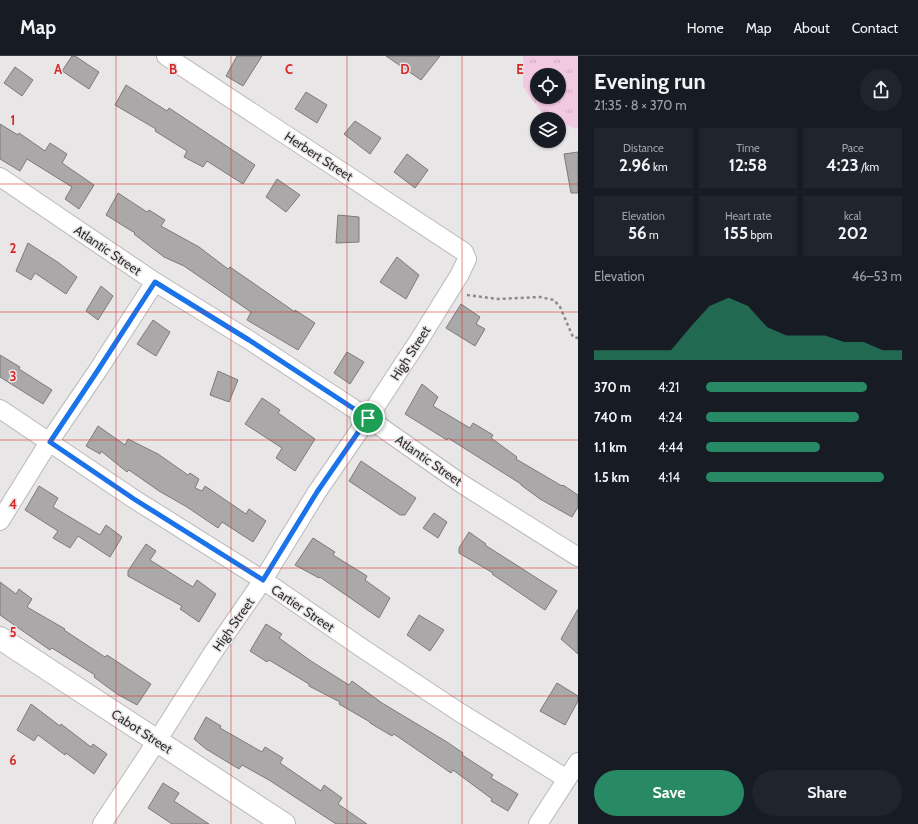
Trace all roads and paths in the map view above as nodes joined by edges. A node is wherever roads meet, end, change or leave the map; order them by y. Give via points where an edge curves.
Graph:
1 (166, 56) edge
2 (0, 177) edge
3 (467, 261) joint
4 (155, 282) junction
5 (453, 286) junction
6 (578, 338) edge
7 (0, 409) edge
8 (368, 418) junction
9 (50, 442) junction
10 (0, 521) edge
11 (578, 557) edge
12 (263, 580) junction
13 (0, 638) edge
14 (157, 741) junction
15 (578, 762) edge
16 (567, 779) junction
17 (102, 824) edge
18 (284, 824) edge
19 (538, 824) edge

1 - 3 street, Herbert Street via 458,248 466,254
2 - 4 street, Atlantic Street
3 - 5 street, High Street
4 - 8 street, Atlantic Street
4 - 9 street
5 - 6 path via 467,295 477,297 498,299 540,296 554,300 560,307 573,337
5 - 8 street, High Street
7 - 9 street, Cartier Street
8 - 11 street, Atlantic Street via 462,484
8 - 12 street, High Street via 317,492
9 - 10 street
9 - 12 street, Cartier Street via 134,499
12 - 14 street, High Street
12 - 16 street, Cartier Street via 458,712
13 - 14 street, Cabot Street
14 - 17 street, High Street
14 - 18 street, Cabot Street
15 - 16 street
16 - 19 street

